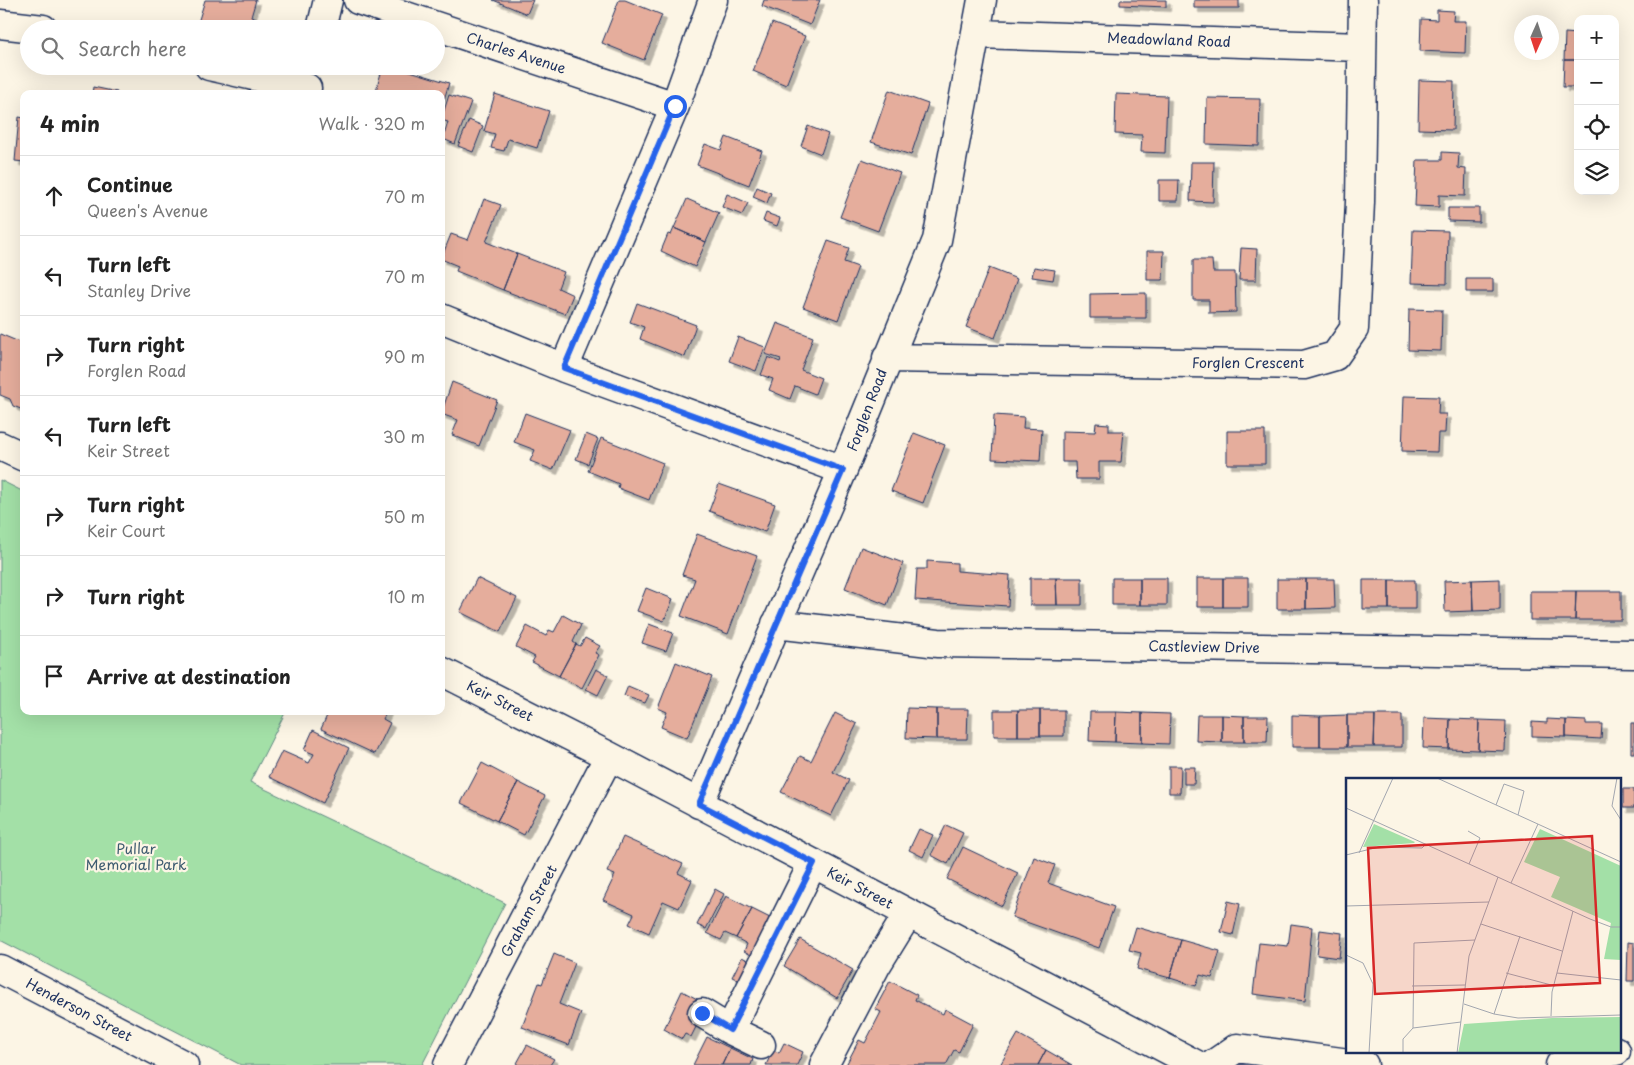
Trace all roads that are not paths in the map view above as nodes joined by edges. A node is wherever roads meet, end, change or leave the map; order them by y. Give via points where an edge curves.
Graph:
1 (328, 0) edge
2 (358, 0) edge
3 (713, 0) edge
4 (982, 0) edge
5 (1363, 0) edge
6 (323, 20) edge
7 (418, 20) edge
8 (0, 24) edge
9 (20, 26) edge
10 (445, 29) edge
11 (977, 34) junction
12 (1361, 47) junction
13 (262, 75) edge
14 (308, 83) edge
15 (675, 106) junction
16 (445, 320) edge
17 (887, 358) junction
18 (564, 368) junction
19 (0, 446) edge
20 (20, 455) edge
21 (843, 470) junction
22 (776, 624) junction
23 (1634, 654) edge
24 (445, 674) edge
25 (609, 756) junction
26 (699, 804) junction
27 (814, 863) junction
28 (908, 914) junction
29 (0, 969) edge
30 (702, 1013) dead end
31 (730, 1030) junction
32 (761, 1045) dead end
33 (1612, 1052) edge
34 (184, 1065) edge
35 (448, 1065) edge
36 (824, 1065) edge
37 (1197, 1065) edge
38 (1212, 1065) edge
39 (1364, 1065) edge
40 (1560, 1065) edge

1 - 6 street
2 - 7 street, Charles Avenue
3 - 15 street
4 - 11 street, Forglen Road
5 - 12 street, Forglen Crescent
8 - 9 street
10 - 15 street, Charles Avenue
11 - 12 street, Meadowland Road
11 - 17 street, Forglen Road via 937,240
12 - 17 street, Forglen Crescent via 1360,202 1354,329 1336,356 1304,365
13 - 14 street
15 - 18 street
16 - 18 street
17 - 21 street, Forglen Road
18 - 21 street
19 - 20 street
21 - 22 street, Forglen Road
22 - 23 street, Castleview Drive via 938,643
22 - 26 street, Forglen Road
24 - 25 street, Keir Street
25 - 26 street, Keir Street
25 - 35 street, Graham Street
26 - 27 street, Keir Street
27 - 28 street, Keir Street
27 - 31 street
28 - 36 street via 876,966
28 - 37 street, Keir Street
29 - 34 street, Henderson Street
30 - 31 street
31 - 32 street
33 - 40 street
38 - 39 street via 1236,1048

